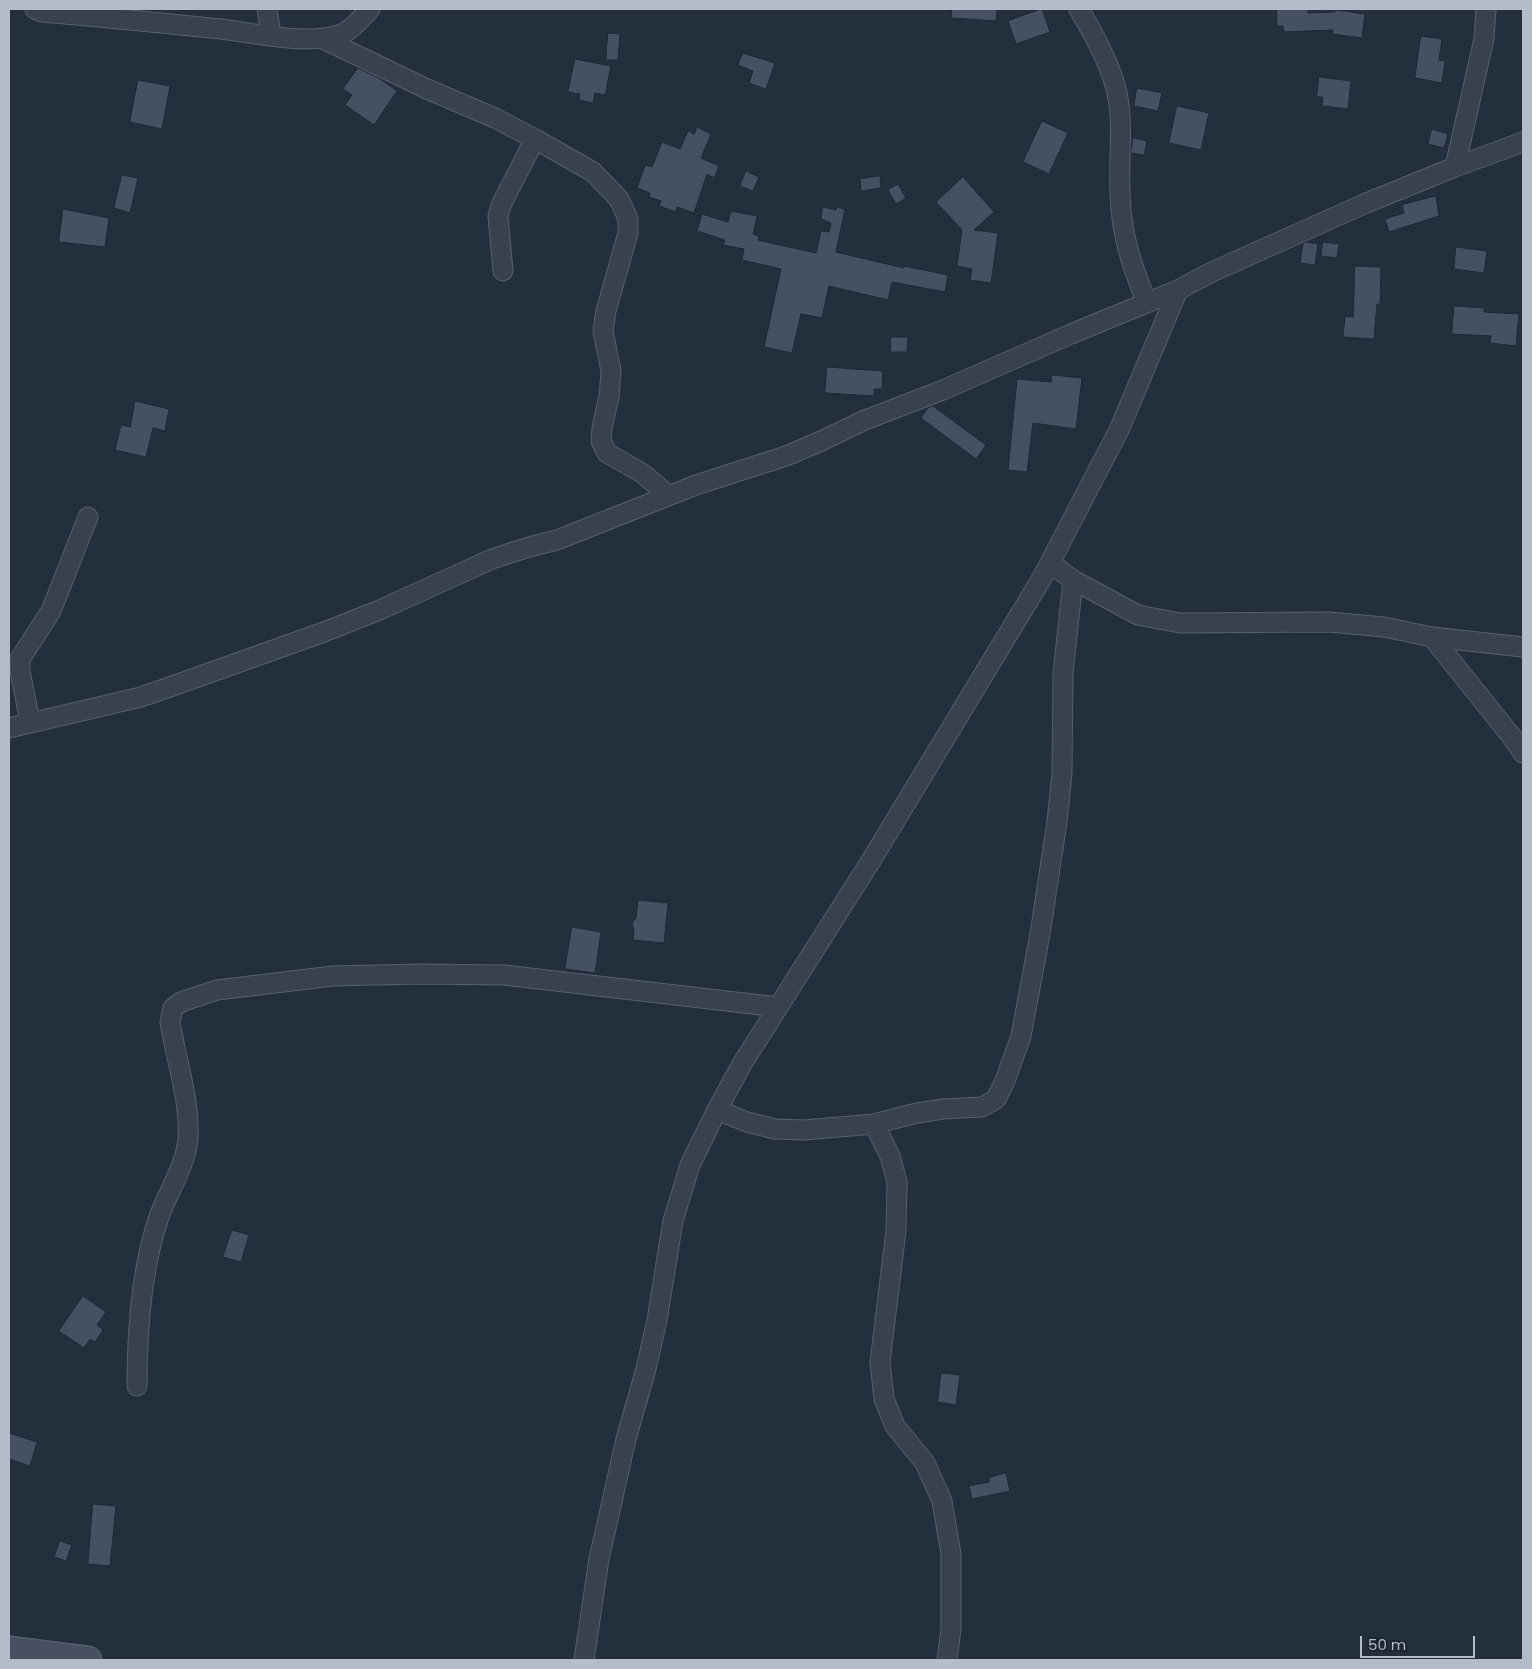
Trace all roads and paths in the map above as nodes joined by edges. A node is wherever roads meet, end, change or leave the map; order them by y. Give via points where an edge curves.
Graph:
1 (36, 9) edge
2 (267, 9) edge
3 (370, 9) edge
4 (1079, 9) edge
5 (1486, 9) edge
6 (271, 35) junction
7 (321, 38) junction
8 (535, 139) junction
9 (1523, 142) edge
10 (1455, 167) junction
11 (503, 271) dead end
12 (1178, 290) junction
13 (1147, 303) junction
14 (668, 496) junction
15 (88, 517) dead end
16 (1050, 563) junction
17 (1073, 580) junction
18 (1432, 637) junction
19 (1523, 646) edge
20 (30, 722) junction
21 (9, 728) edge
22 (1523, 753) edge
23 (778, 1007) junction
24 (717, 1110) junction
25 (874, 1124) junction
26 (137, 1386) dead end
27 (9, 1650) edge
28 (88, 1660) edge
29 (584, 1660) edge
30 (947, 1660) edge

1 - 6 street
2 - 6 street
3 - 7 street via 340,35
4 - 13 street via 1101,48 1115,85 1120,109 1122,223 1131,265
5 - 10 street via 1484,39
6 - 7 street
7 - 8 street
8 - 11 street via 498,216
8 - 14 street via 592,172 619,199 628,219 628,233 603,331 611,371 601,441 608,453 642,473
9 - 10 street
10 - 12 street via 1258,250
12 - 13 street
12 - 16 street via 1119,430
13 - 14 street via 865,420 794,453
14 - 20 street via 557,540 492,559 374,612 237,664 141,697
15 - 20 street via 51,611 20,658
16 - 17 street
16 - 23 street via 872,859
17 - 18 street via 1138,615 1180,623 1329,622 1384,627
17 - 25 street via 1063,674 1062,773 1057,822 1021,1036 1005,1081 996,1099 982,1107 917,1113
18 - 19 street
18 - 22 street
20 - 21 street
23 - 24 street
23 - 26 street via 504,975 421,974 333,976 218,990 181,1002 173,1008 170,1022 188,1120 188,1140 149,1253 137,1350
24 - 25 street via 775,1129
24 - 29 street via 690,1165 673,1221 657,1320 600,1559
25 - 30 street via 890,1156 897,1182 896,1231 880,1362 884,1399 895,1426 925,1463 942,1501 951,1554 951,1629
27 - 28 main road

